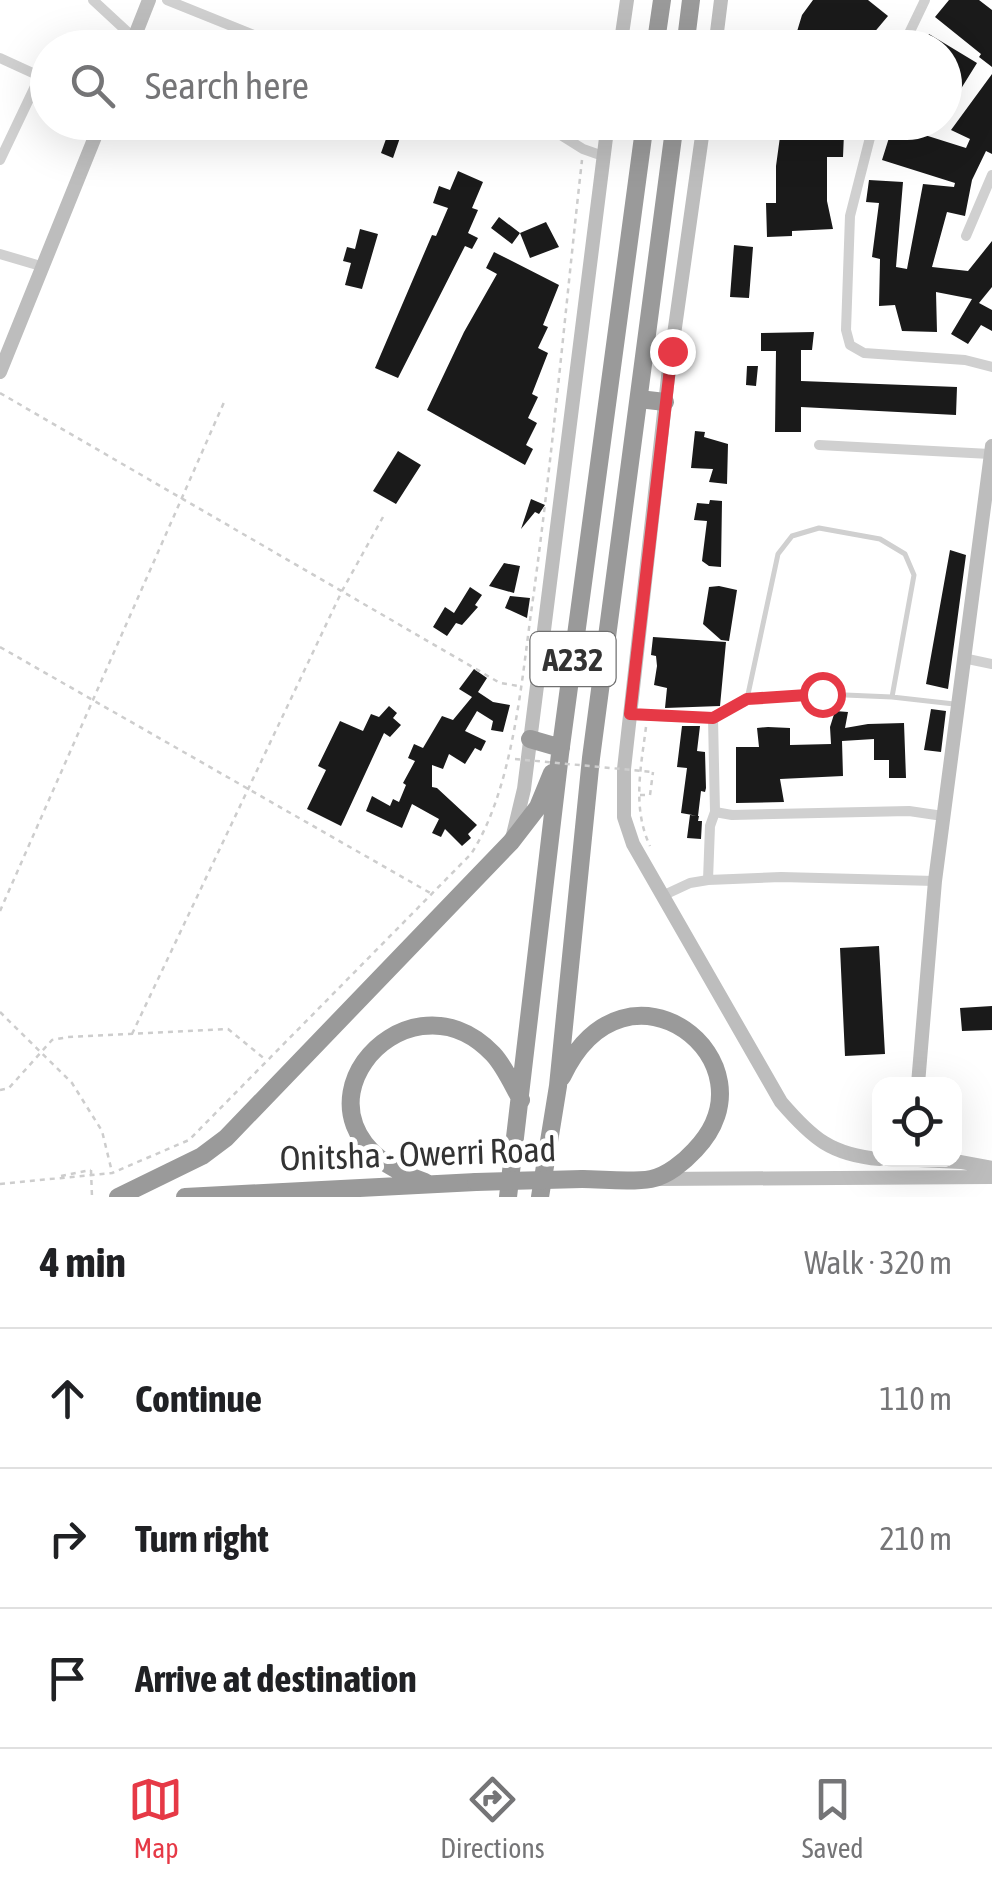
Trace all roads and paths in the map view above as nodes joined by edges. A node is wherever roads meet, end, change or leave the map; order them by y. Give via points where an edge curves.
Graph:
1 (93, 0) edge
2 (149, 0) edge
3 (167, 0) edge
4 (627, 0) edge
5 (662, 0) edge
6 (691, 0) edge
7 (721, 0) edge
8 (925, 0) edge
9 (120, 30) edge
10 (137, 30) edge
11 (241, 30) edge
12 (623, 30) edge
13 (658, 30) edge
14 (687, 30) edge
15 (717, 30) edge
16 (911, 30) edge
17 (0, 58) edge
18 (30, 72) edge
19 (30, 104) edge
20 (94, 140) edge
21 (569, 140) edge
22 (606, 140) edge
23 (644, 140) edge
24 (673, 140) edge
25 (702, 140) edge
26 (869, 140) edge
27 (583, 149) junction
28 (604, 156) junction
29 (0, 160) edge
30 (992, 175) edge
31 (966, 236) dead end
32 (0, 254) edge
33 (44, 267) junction
34 (992, 367) edge
35 (0, 372) edge
36 (0, 393) edge
37 (638, 399) junction
38 (225, 400) dead end
39 (666, 402) junction
40 (819, 446) dead end
41 (991, 450) edge
42 (183, 499) junction
43 (383, 518) dead end
44 (342, 591) junction
45 (0, 647) edge
46 (963, 658) junction
47 (992, 664) edge
48 (521, 686) junction
49 (892, 697) junction
50 (747, 699) junction
51 (94, 702) junction
52 (958, 704) junction
53 (630, 714) junction
54 (647, 715) junction
55 (713, 718) junction
56 (512, 731) junction
57 (525, 736) junction
58 (560, 751) junction
59 (516, 759) dead end
60 (250, 790) junction
61 (639, 795) junction
62 (715, 812) junction
63 (943, 816) junction
64 (511, 842) junction
65 (655, 857) dead end
66 (708, 880) junction
67 (935, 881) junction
68 (432, 894) junction
69 (662, 896) junction
70 (0, 911) edge
71 (0, 1012) edge
72 (132, 1034) junction
73 (41, 1053) junction
74 (267, 1061) junction
75 (919, 1077) edge
76 (558, 1086) junction
77 (0, 1090) edge
78 (521, 1101) junction
79 (872, 1157) edge
80 (962, 1162) edge
81 (992, 1168) edge
82 (112, 1173) junction
83 (992, 1177) edge
84 (61, 1179) junction
85 (653, 1179) junction
86 (425, 1182) junction
87 (0, 1184) edge
88 (92, 1197) edge
89 (118, 1197) edge
90 (185, 1197) edge
91 (508, 1197) edge
92 (540, 1197) edge

1 - 9 street
2 - 10 main road
3 - 11 street
4 - 12 main road
5 - 13 highway
6 - 14 highway
7 - 15 main road
8 - 16 street
17 - 18 street
19 - 29 street
20 - 33 main road
21 - 27 street
22 - 28 main road
23 - 58 highway, A232
24 - 37 highway, A232
25 - 39 main road
26 - 34 street via 850,216 850,345 864,353
27 - 28 street
27 - 48 path
28 - 57 main road
30 - 31 street
32 - 33 street
33 - 35 main road
36 - 42 path
37 - 39 highway
37 - 76 highway, A232 via 591,758
38 - 42 path
39 - 53 main road
40 - 41 street
41 - 46 main road
42 - 44 path
42 - 51 path
43 - 44 path
44 - 48 path via 500,683
44 - 60 path
45 - 51 path
46 - 47 street
46 - 52 main road
48 - 56 path
49 - 50 lane
49 - 50 lane via 914,575 910,564 880,539 819,528 792,536 778,554
49 - 52 lane
50 - 55 lane
51 - 60 path
51 - 70 path
52 - 63 main road
53 - 54 street
53 - 69 main road via 624,816
54 - 55 street
54 - 61 path
55 - 62 street
56 - 57 path
56 - 68 path via 487,829
57 - 58 highway
57 - 64 main road via 524,790
58 - 64 highway via 538,808
58 - 78 highway, A232
59 - 61 path, bridge via 654,772 650,795
60 - 68 path
60 - 72 path
61 - 65 path
62 - 63 street
62 - 66 street
63 - 67 main road
64 - 89 highway via 226,1138
66 - 67 street
66 - 69 street
67 - 75 main road
68 - 74 path
69 - 79 main road via 781,1102 813,1138
71 - 73 path
72 - 73 path via 52,1040
72 - 74 path via 228,1030
73 - 77 path via 10,1088
73 - 82 path via 72,1083 102,1131
74 - 82 path via 189,1140
76 - 85 highway via 578,1048 608,1025 646,1014 688,1032 712,1060 720,1105 710,1134
76 - 92 highway, A232
78 - 86 highway via 491,1052 462,1032 428,1026 384,1040 354,1080 351,1113 370,1154
78 - 91 highway, A232
80 - 81 main road
82 - 84 path
83 - 85 main road
84 - 87 path
84 - 88 path, bridge via 60,1174 92,1170
85 - 86 highway, Onitsha - Owerri Road, bridge
86 - 90 highway, Onitsha - Owerri Road

